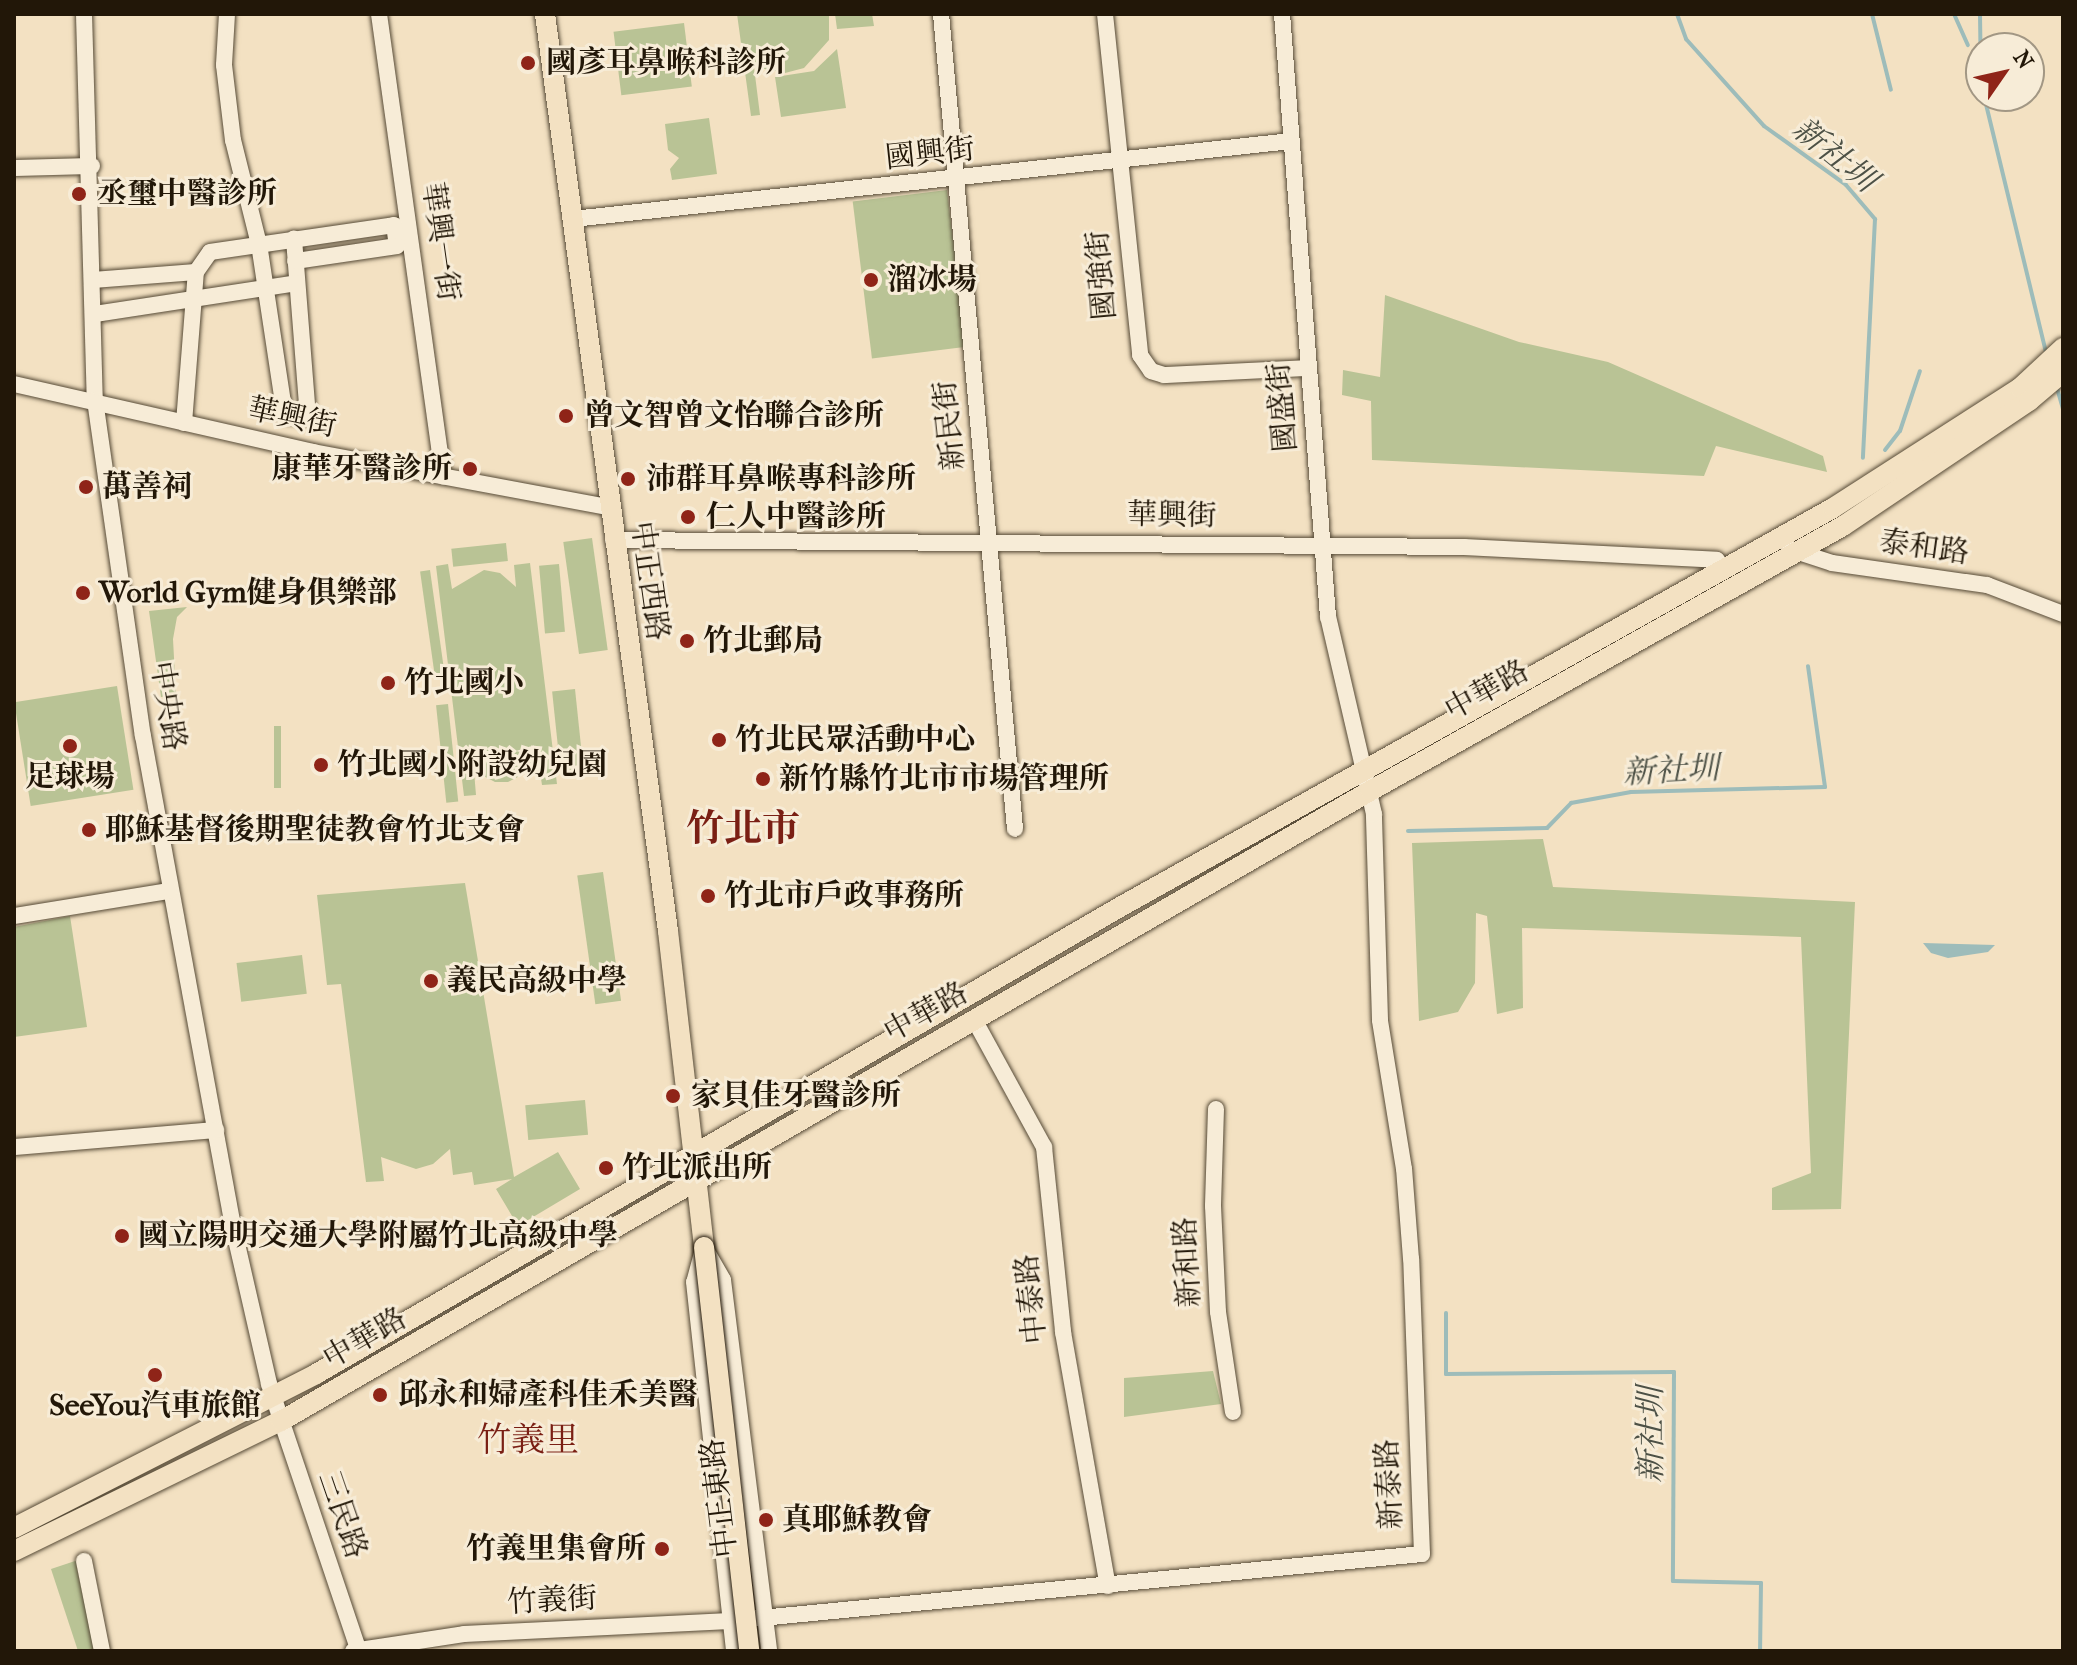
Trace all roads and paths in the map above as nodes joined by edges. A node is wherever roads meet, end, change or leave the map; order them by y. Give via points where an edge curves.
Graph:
1 (84, 14) edge
2 (227, 14) edge
3 (379, 14) edge
4 (545, 14) edge
5 (941, 14) edge
6 (1105, 14) edge
7 (1282, 14) edge
8 (1291, 141) junction
9 (1121, 161) junction
10 (92, 166) junction
11 (14, 168) edge
12 (953, 181) junction
13 (573, 219) junction
14 (294, 239) junction
15 (259, 244) junction
16 (295, 261) junction
17 (196, 272) junction
18 (93, 280) junction
19 (297, 283) junction
20 (267, 289) junction
21 (193, 297) junction
22 (95, 314) junction
23 (2062, 348) edge
24 (1307, 368) junction
25 (2063, 372) edge
26 (2042, 380) junction
27 (14, 384) edge
28 (95, 400) junction
29 (297, 416) junction
30 (184, 423) junction
31 (294, 447) junction
32 (443, 477) junction
33 (607, 507) junction
34 (613, 540) junction
35 (990, 543) junction
36 (1787, 545) junction
37 (1324, 546) junction
38 (1724, 571) junction
39 (2063, 614) edge
40 (1365, 769) junction
41 (1370, 791) junction
42 (1015, 829) dead end
43 (169, 891) junction
44 (14, 916) edge
45 (975, 1021) junction
46 (1216, 1109) dead end
47 (216, 1130) junction
48 (14, 1147) edge
49 (696, 1156) junction
50 (698, 1178) junction
51 (704, 1247) junction
52 (273, 1398) junction
53 (1233, 1412) dead end
54 (281, 1421) junction
55 (14, 1528) edge
56 (15, 1550) edge
57 (84, 1561) dead end
58 (1108, 1586) junction
59 (760, 1618) junction
60 (730, 1621) junction
61 (357, 1650) edge
62 (102, 1651) edge
63 (734, 1651) edge
64 (749, 1651) edge
65 (769, 1651) edge

1 - 10 street, 中央路
2 - 15 street via 224,65 233,140
3 - 32 street, 華興一街
4 - 13 main road, 中正西路
5 - 12 street, 新民街
6 - 9 street, 國強街
7 - 8 street, 國盛街
8 - 9 street, 國興街
8 - 24 street, 國盛街
9 - 12 street, 國興街
9 - 24 street, 國強街 via 1135,334 1151,371
10 - 11 street
10 - 18 street, 中央路
12 - 13 street, 國興街
12 - 35 street, 新民街
13 - 33 main road, 中正西路
14 - 15 street
14 - 16 street
14 - 16 street via 394,225 397,246
15 - 17 street via 210,252
15 - 20 street
16 - 19 street
17 - 18 street
17 - 21 street
18 - 22 street, 中央路
19 - 20 street
19 - 29 street via 308,417
20 - 21 street
20 - 29 street via 285,415
21 - 22 street
21 - 30 street
22 - 28 street, 中央路
23 - 26 main road
24 - 37 street, 國盛街
25 - 26 main road
26 - 36 main road, 中華路 via 1849,498
26 - 36 main road, 中華路 via 1893,496 1858,517
27 - 28 street, 華興街
28 - 30 street, 華興街
28 - 43 street, 中央路
29 - 31 street
30 - 31 street, 華興街
31 - 32 street, 華興街
32 - 33 street, 華興街
33 - 34 main road, 中正西路
34 - 35 street, 華興街
34 - 49 main road, 中正西路
35 - 37 street, 華興街
35 - 42 street, 新民街
36 - 38 main road, 中華路
36 - 39 street, 泰和路 via 1987,585
36 - 41 main road, 中華路
37 - 38 street, 華興街 via 1717,560
37 - 40 street, 國盛街 via 1328,617
38 - 40 main road, 中華路
40 - 41 street, 國盛街
40 - 49 main road, 中華路
41 - 45 main road, 中華路
41 - 58 street, 新泰路 via 1380,1020 1404,1169 1411,1259 1422,1554
43 - 44 street
43 - 47 street, 中央路
45 - 50 main road, 中華路
45 - 58 street, 中泰路 via 1044,1147 1065,1346
46 - 53 street, 新和路 via 1218,1312
47 - 48 street
47 - 52 street, 中央路
49 - 50 main road, 中正西路
49 - 52 main road, 中華路
50 - 51 main road, 中正東路
50 - 54 main road, 中華路
51 - 59 street, 中正東路 via 723,1280
51 - 60 street, 中正東路 via 694,1282
51 - 64 main road, bridge
52 - 54 street, 三民路
52 - 55 main road, 中華路
54 - 56 main road, 中華路
54 - 61 street, 三民路
57 - 62 street
58 - 59 street, 新泰路
59 - 60 street, 竹義街
59 - 65 street, 中正東路
60 - 61 street, 竹義街 via 464,1634
60 - 63 street, 中正東路

